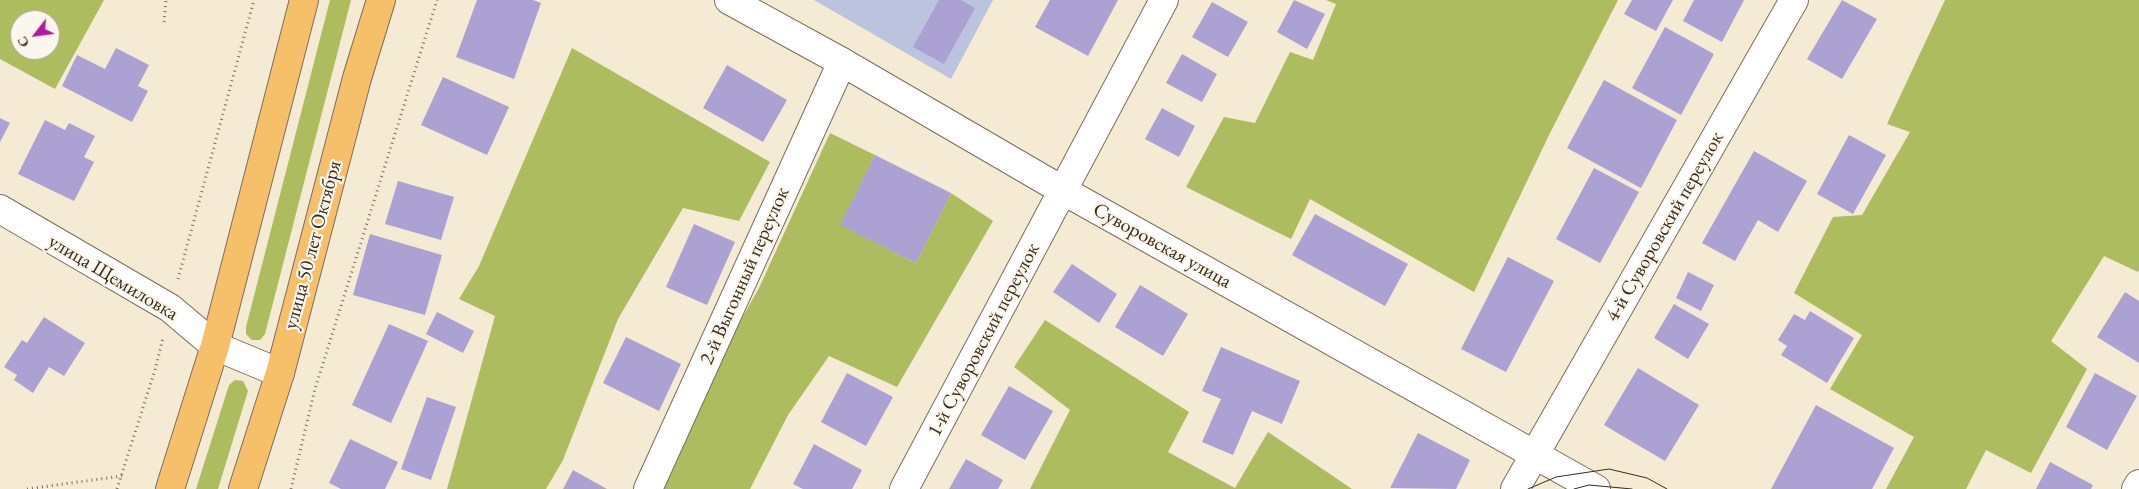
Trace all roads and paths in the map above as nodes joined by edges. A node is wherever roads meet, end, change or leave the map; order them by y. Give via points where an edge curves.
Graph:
1 (166, 0) edge
2 (254, 0) edge
3 (304, 0) edge
4 (381, 0) edge
5 (437, 0) edge
6 (729, 0) edge
7 (1164, 0) edge
8 (1794, 0) edge
9 (164, 22) dead end
10 (842, 62) junction
11 (1062, 190) junction
12 (0, 209) edge
13 (170, 308) junction
14 (215, 346) junction
15 (280, 373) junction
16 (1536, 454) junction
17 (122, 476) junction
18 (2139, 484) edge
19 (27, 489) edge
20 (117, 489) edge
21 (170, 489) edge
22 (242, 489) edge
23 (291, 489) edge
24 (648, 489) edge
25 (904, 489) edge
26 (1516, 489) edge
27 (1596, 489) edge
28 (2136, 489) edge

1 - 9 path
2 - 13 path
3 - 14 main road
4 - 15 main road, улица 50 лет Октября via 357,78
5 - 23 path via 315,389
6 - 10 street, Суворовская улица
7 - 11 street, 1-й Суворовский переулок
8 - 16 street, 4-й Суворовский переулок
10 - 11 street, Суворовская улица
10 - 24 street, 2-й Выгонный переулок
11 - 16 street, Суворовская улица
11 - 25 street, 1-й Суворовский переулок
12 - 13 street, улица Щемиловка
13 - 14 street, улица Щемиловка
13 - 17 path via 155,370
14 - 15 street, улица Щемиловка
14 - 21 main road
15 - 22 main road, улица 50 лет Октября
16 - 26 street, 4-й Суворовский переулок
16 - 27 street, Суворовская улица
17 - 19 path
17 - 20 path
18 - 28 street

